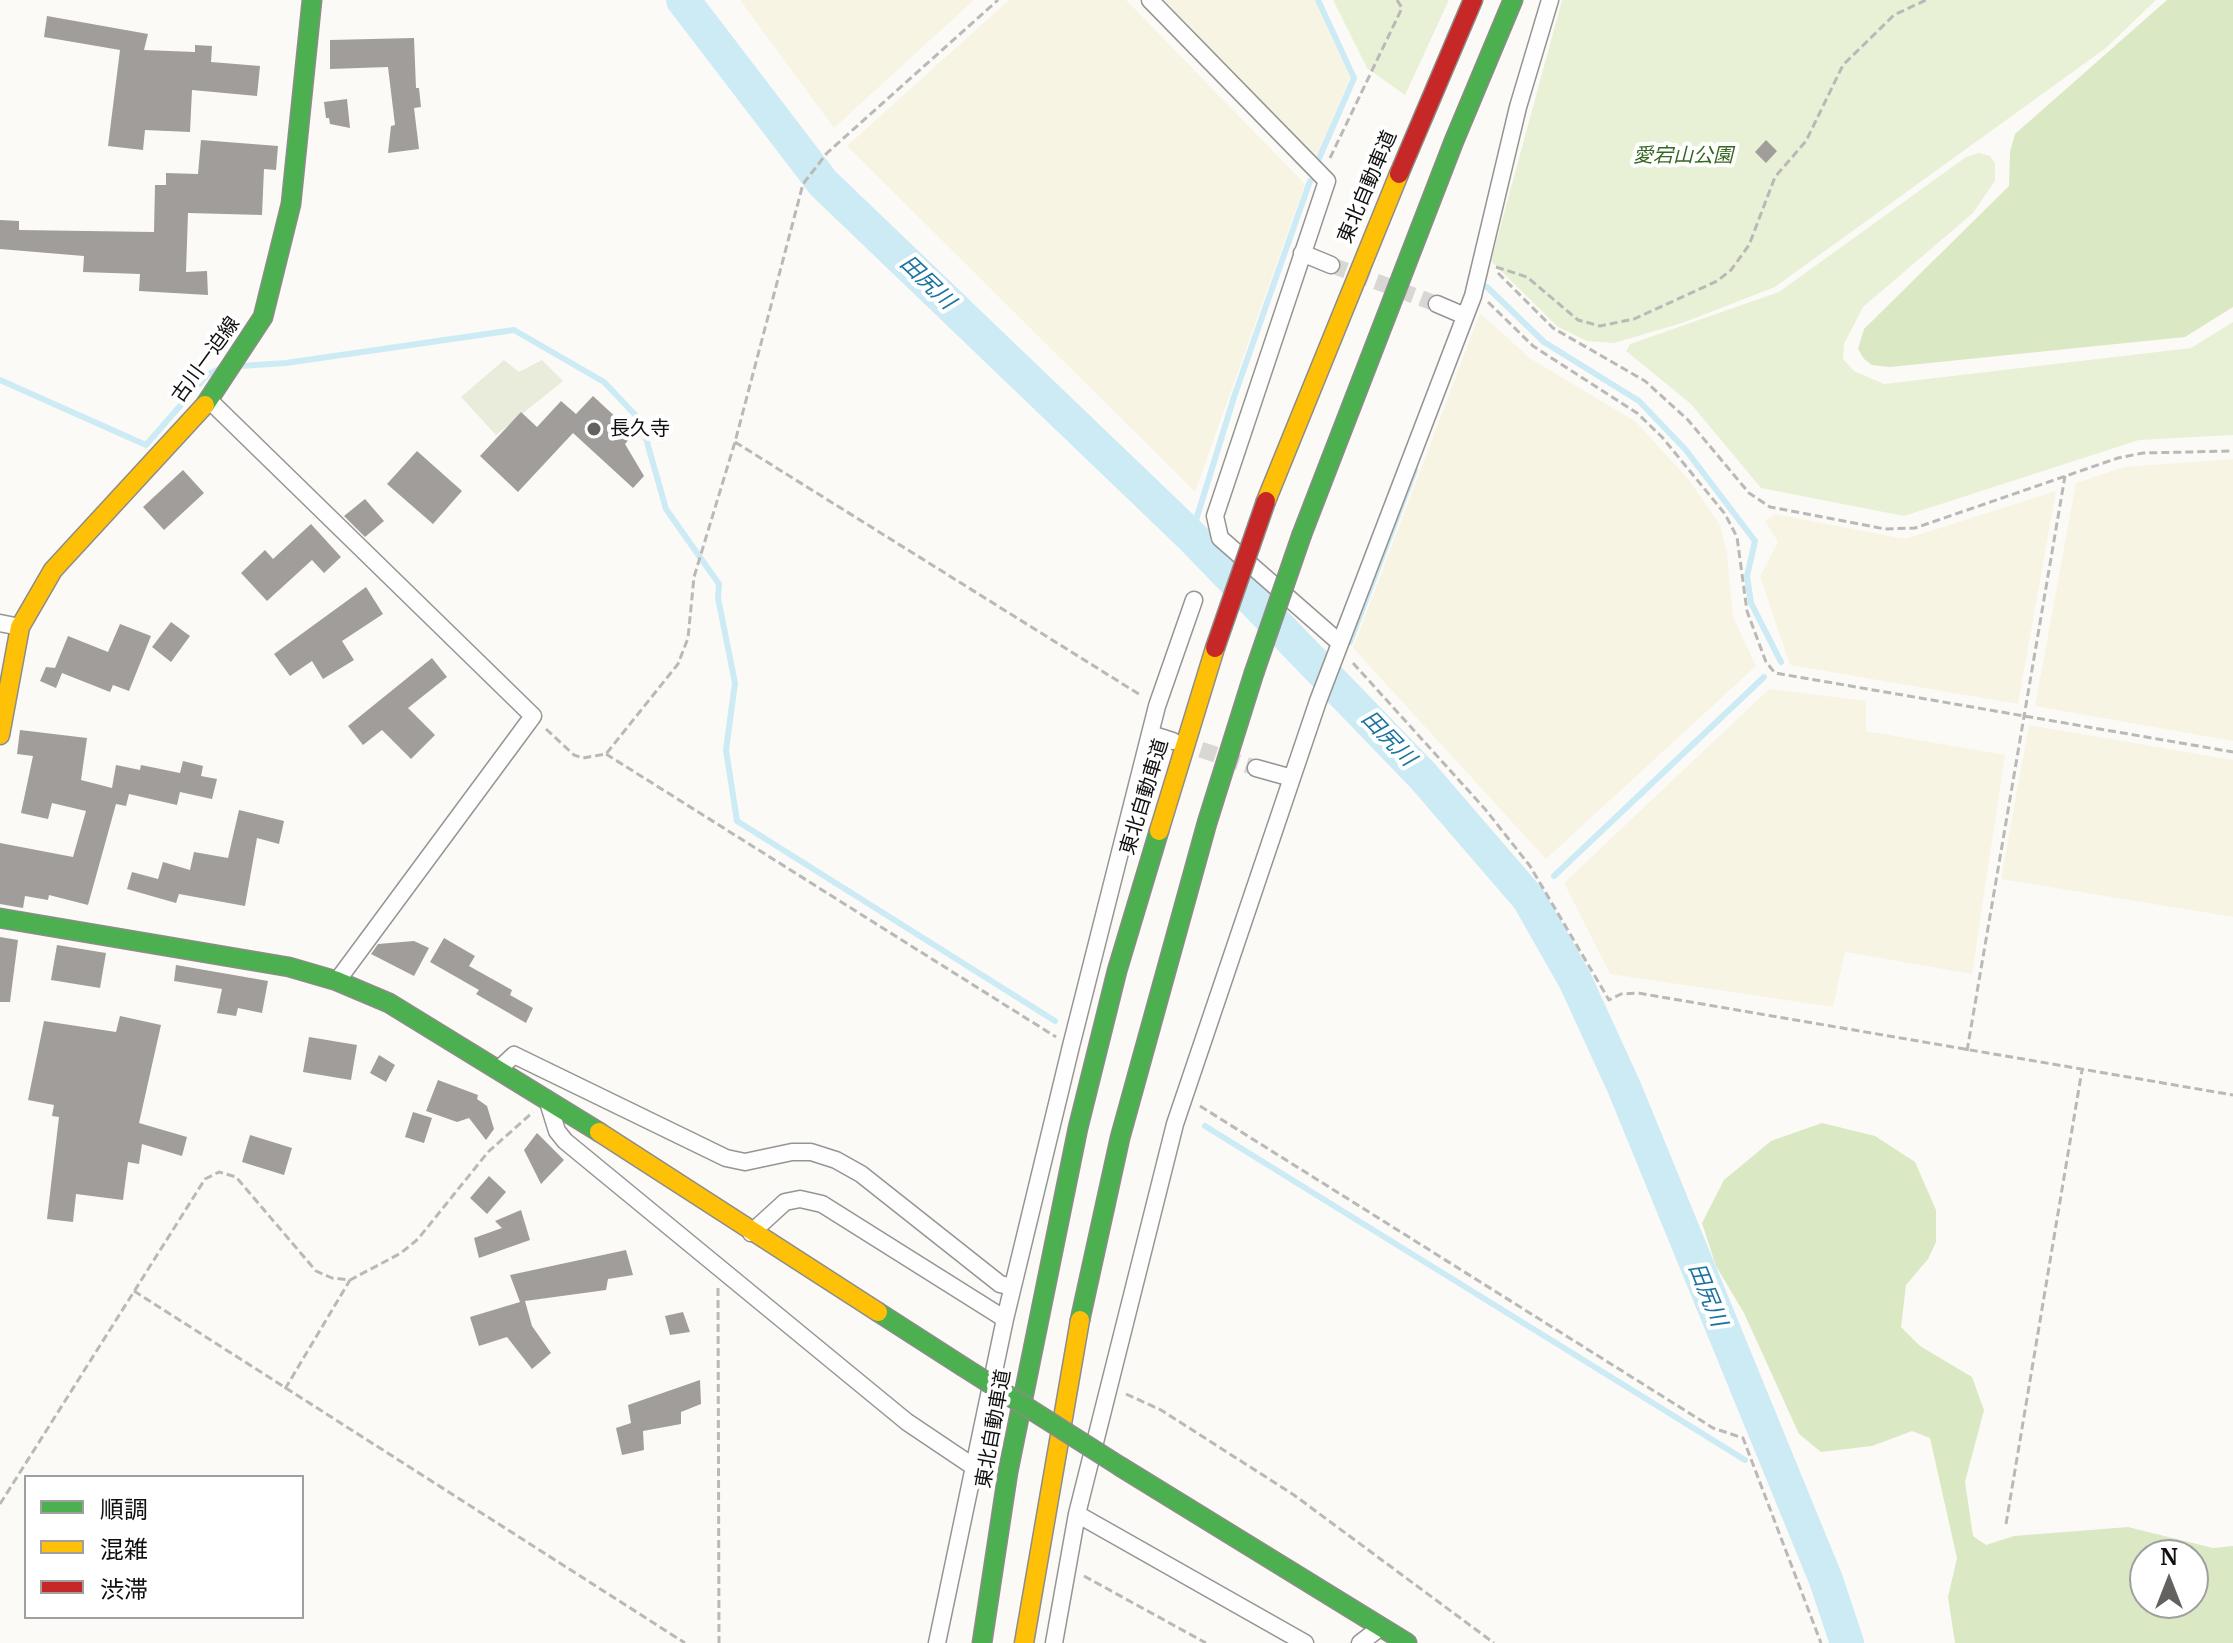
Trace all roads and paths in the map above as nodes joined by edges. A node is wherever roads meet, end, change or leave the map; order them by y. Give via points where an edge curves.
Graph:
1 (312, 0) edge
2 (998, 0) edge
3 (1150, 0) edge
4 (1397, 0) edge
5 (1473, 0) edge
6 (1513, 0) edge
7 (1550, 0) edge
8 (1926, 0) edge
9 (1322, 176) junction
10 (1302, 253) junction
11 (1481, 262) junction
12 (1331, 265) tunnel mouth
13 (1473, 296) junction
14 (1437, 304) tunnel mouth
15 (1465, 316) junction
16 (209, 400) junction
17 (735, 442) junction
18 (2233, 451) edge
19 (2065, 476) junction
20 (1194, 600) dead end
21 (0, 623) edge
22 (20, 627) junction
23 (1338, 649) junction
24 (1157, 706) junction
25 (533, 716) junction
26 (2026, 716) junction
27 (1151, 734) junction
28 (0, 735) edge
29 (1173, 741) tunnel mouth
30 (2233, 752) edge
31 (606, 754) junction
32 (1256, 768) tunnel mouth
33 (1292, 778) junction
34 (0, 918) edge
35 (337, 981) junction
36 (1071, 1046) junction
37 (1967, 1051) junction
38 (500, 1068) junction
39 (2082, 1070) junction
40 (2233, 1095) edge
41 (1184, 1096) junction
42 (547, 1099) junction
43 (751, 1233) junction
44 (718, 1264) junction
45 (350, 1280) junction
46 (1012, 1287) junction
47 (134, 1291) junction
48 (1005, 1319) junction
49 (1108, 1386) junction
50 (285, 1389) junction
51 (974, 1467) junction
52 (0, 1504) edge
53 (1077, 1514) junction
54 (2006, 1524) dead end
55 (1066, 1568) junction
56 (1381, 1627) junction
57 (685, 1643) edge
58 (719, 1643) edge
59 (937, 1643) edge
60 (982, 1643) edge
61 (1024, 1643) edge
62 (1054, 1643) edge
63 (1206, 1643) edge
64 (1305, 1643) edge
65 (1360, 1643) edge
66 (1407, 1643) edge
67 (1494, 1643) edge
68 (1821, 1643) edge

1 - 16 main road, 古川一迫線 via 291,204 263,317
2 - 17 path via 827,153 803,184
3 - 9 street
4 - 9 path via 1402,8
5 - 60 main road, 東北自動車道, bridge via 1343,304 1266,501 1215,648 1117,971 1078,1128 1011,1457
6 - 61 main road, bridge via 1302,534 1202,838 1120,1138 1074,1346
7 - 11 street
8 - 11 path via 1894,15 1843,65 1806,141 1775,177 1749,245 1717,281 1634,319 1600,326 1578,320 1527,277
9 - 10 street via 1327,181
10 - 12 street
10 - 23 street via 1215,527 1220,538
11 - 13 street
11 - 19 path via 1553,328 1645,381 1688,420 1749,493 1770,507 1885,529 1915,528
13 - 15 street
13 - 26 path via 1492,304 1533,346 1637,413 1725,514 1737,537 1747,611 1775,673
14 - 15 street
15 - 23 street
16 - 22 main road, 古川一迫線 via 53,570
16 - 25 street
17 - 24 path
17 - 31 path via 698,562 688,638 678,664
18 - 19 path via 2143,453
19 - 26 path
20 - 24 street
21 - 22 street
22 - 28 main road, 古川一迫線
23 - 33 street
23 - 37 path via 1485,809 1530,866 1609,1000 1638,993
24 - 27 street
25 - 31 path via 574,755
25 - 35 street
26 - 30 path
26 - 37 path
27 - 29 street
27 - 36 street
31 - 36 path
32 - 33 street
33 - 41 street
34 - 35 main road via 289,967
35 - 38 main road via 389,1003
36 - 46 street
37 - 39 path
38 - 42 main road
38 - 46 street via 514,1055 726,1158 745,1162 811,1152 836,1160 1000,1284
39 - 40 path
39 - 54 path
41 - 49 street
41 - 68 path via 1713,1428 1743,1438
42 - 43 main road
42 - 44 street via 565,1141
42 - 45 path via 488,1152 418,1239
43 - 48 street via 785,1202 822,1204
43 - 56 main road, bridge
44 - 51 street via 907,1422
44 - 58 path
45 - 47 path via 316,1271 236,1177 219,1172 205,1179
45 - 50 path
46 - 48 street
47 - 50 path
47 - 52 path
48 - 51 street
49 - 53 street
49 - 67 path via 1161,1410 1294,1495
50 - 57 path
51 - 59 street
53 - 55 street
53 - 64 street
55 - 62 street
55 - 63 path via 1099,1581
56 - 65 street
56 - 66 main road

